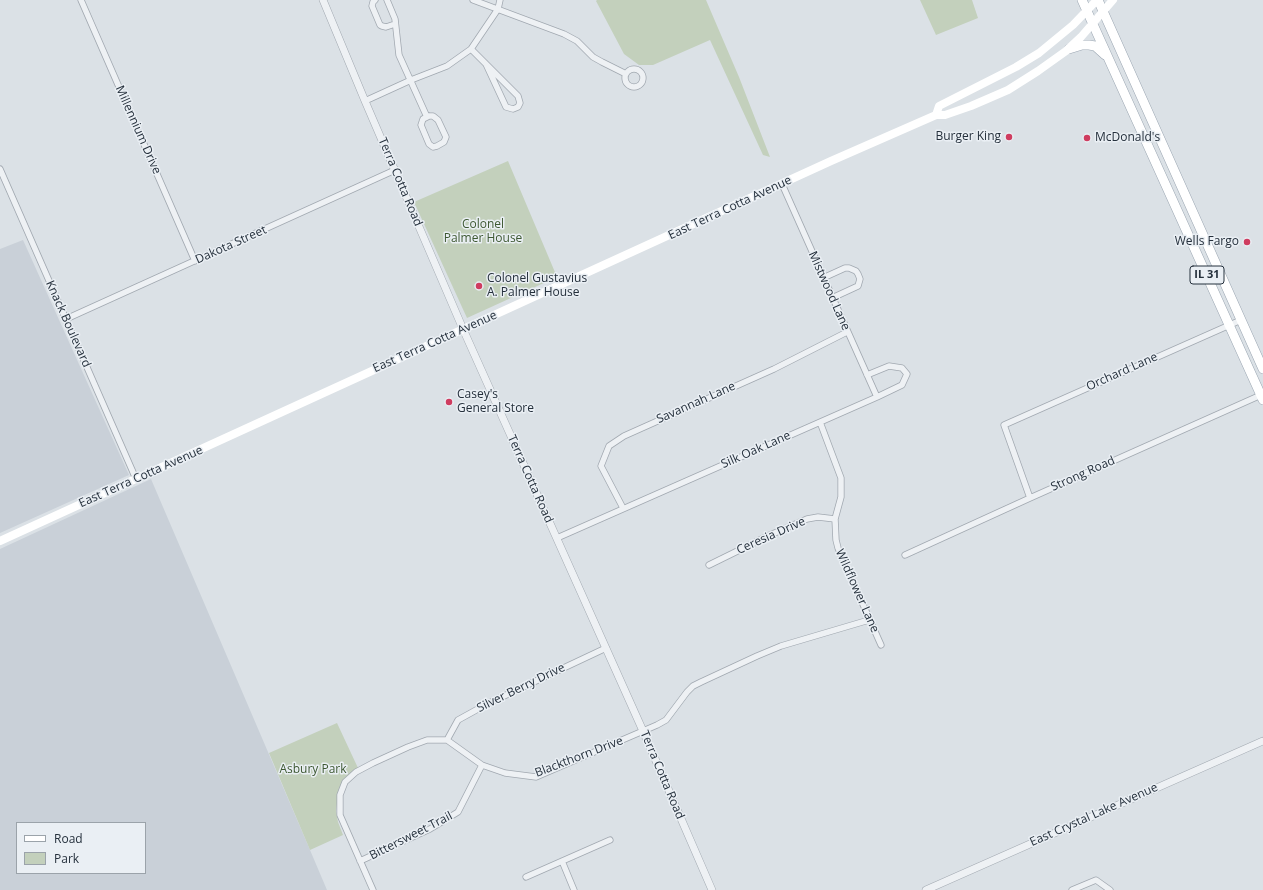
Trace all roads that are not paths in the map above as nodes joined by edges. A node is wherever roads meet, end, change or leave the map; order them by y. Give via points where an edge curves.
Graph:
1 (81, 0) edge
2 (323, 0) edge
3 (375, 0) edge
4 (387, 0) edge
5 (473, 0) edge
6 (500, 0) edge
7 (1082, 0) edge
8 (1097, 0) edge
9 (1113, 0) edge
10 (498, 9) junction
11 (1087, 11) junction
12 (1103, 13) junction
13 (395, 24) junction
14 (1093, 24) junction
15 (471, 49) junction
16 (1069, 49) junction
17 (1108, 58) junction
18 (486, 64) junction
19 (626, 74) dead end
20 (411, 80) junction
21 (365, 101) junction
22 (936, 115) junction
23 (427, 117) junction
24 (0, 169) edge
25 (395, 170) junction
26 (782, 184) junction
27 (195, 261) junction
28 (823, 278) junction
29 (832, 298) junction
30 (66, 319) junction
31 (1241, 320) junction
32 (1229, 325) junction
33 (463, 329) junction
34 (847, 332) junction
35 (1263, 369) edge
36 (867, 375) junction
37 (877, 397) junction
38 (1262, 397) edge
39 (820, 422) junction
40 (136, 479) junction
41 (1030, 498) junction
42 (623, 508) junction
43 (836, 519) junction
44 (557, 538) junction
45 (0, 541) edge
46 (905, 555) dead end
47 (709, 565) dead end
48 (869, 620) junction
49 (881, 645) dead end
50 (606, 648) junction
51 (643, 731) junction
52 (447, 740) junction
53 (1263, 741) edge
54 (482, 765) junction
55 (610, 840) dead end
56 (360, 861) junction
57 (562, 862) junction
58 (526, 877) dead end
59 (374, 890) edge
60 (574, 890) edge
61 (712, 890) edge
62 (926, 890) edge
63 (1072, 890) edge
64 (1110, 890) edge

1 - 27 street, Millennium Drive
2 - 21 street, Terra Cotta Road
3 - 13 street via 372,6 380,25 386,27
4 - 13 street
5 - 10 street
6 - 10 street
7 - 11 main road, IL 31
8 - 11 main road, East Terra Cotta Avenue
8 - 12 main road, IL 31
9 - 12 main road, East Terra Cotta Avenue
10 - 15 street
10 - 19 street via 578,41 593,56
11 - 14 main road, IL 31
11 - 22 main road, East Terra Cotta Avenue via 1039,53 939,106
12 - 14 main road, East Terra Cotta Avenue
12 - 31 main road, IL 31
13 - 20 street via 399,55
14 - 16 main road, East Terra Cotta Avenue
14 - 17 main road, IL 31
15 - 18 street
15 - 20 street via 448,66
16 - 17 main road via 1082,45 1095,46
16 - 22 main road, East Terra Cotta Avenue via 1008,90 971,106 945,115
17 - 32 main road, IL 31
18 - 18 street via 506,107 518,107 518,96
20 - 21 street
20 - 23 street
21 - 25 street, Terra Cotta Road
22 - 26 main road, East Terra Cotta Avenue
23 - 23 street via 421,125 429,144 435,147 442,145 446,137 438,120 433,116
24 - 30 street, Knack Boulevard
25 - 27 street, Dakota Street
25 - 33 street, Terra Cotta Road
26 - 28 street, Mistwood Lane
26 - 33 main road, East Terra Cotta Avenue
27 - 30 street, Dakota Street
28 - 29 street, Mistwood Lane
28 - 29 street via 845,268 853,269 858,274 858,286
29 - 34 street, Mistwood Lane
30 - 40 street, Knack Boulevard
31 - 32 street, Orchard Lane
31 - 35 main road, IL 31
32 - 38 main road, IL 31
32 - 41 street, Orchard Lane via 1004,425
33 - 40 main road, East Terra Cotta Avenue
33 - 44 street, Terra Cotta Road
34 - 36 street, Mistwood Lane
34 - 42 street, Savannah Lane via 774,369 624,436 609,446 601,466
36 - 37 street, Mistwood Lane
36 - 37 street, Silk Oak Lane via 889,366 902,368 908,374 902,385
37 - 39 street, Silk Oak Lane
38 - 41 street, Strong Road
39 - 42 street, Silk Oak Lane
39 - 43 street, Wildflower Lane via 841,478 841,497
40 - 45 main road, East Terra Cotta Avenue
41 - 46 street, Strong Road
42 - 44 street, Silk Oak Lane
43 - 47 street, Ceresia Drive via 807,519
43 - 48 street, Wildflower Lane via 836,540 840,554
44 - 50 street, Terra Cotta Road
48 - 49 street, Wildflower Lane
48 - 51 street, Blackthorn Drive via 781,646 701,682 687,692 666,720
50 - 51 street, Terra Cotta Road
50 - 52 street, Silver Berry Drive via 458,720
51 - 54 street, Blackthorn Drive via 536,777 505,773
51 - 61 street, Terra Cotta Road
52 - 54 street, Blackthorn Drive
52 - 56 street via 427,740 408,746 356,772 345,782 340,795 340,815
53 - 62 street, East Crystal Lake Avenue
54 - 56 street, Bittersweet Trail via 458,812 430,829
55 - 57 street
56 - 59 street
57 - 58 street
57 - 60 street
63 - 64 street via 1096,880

